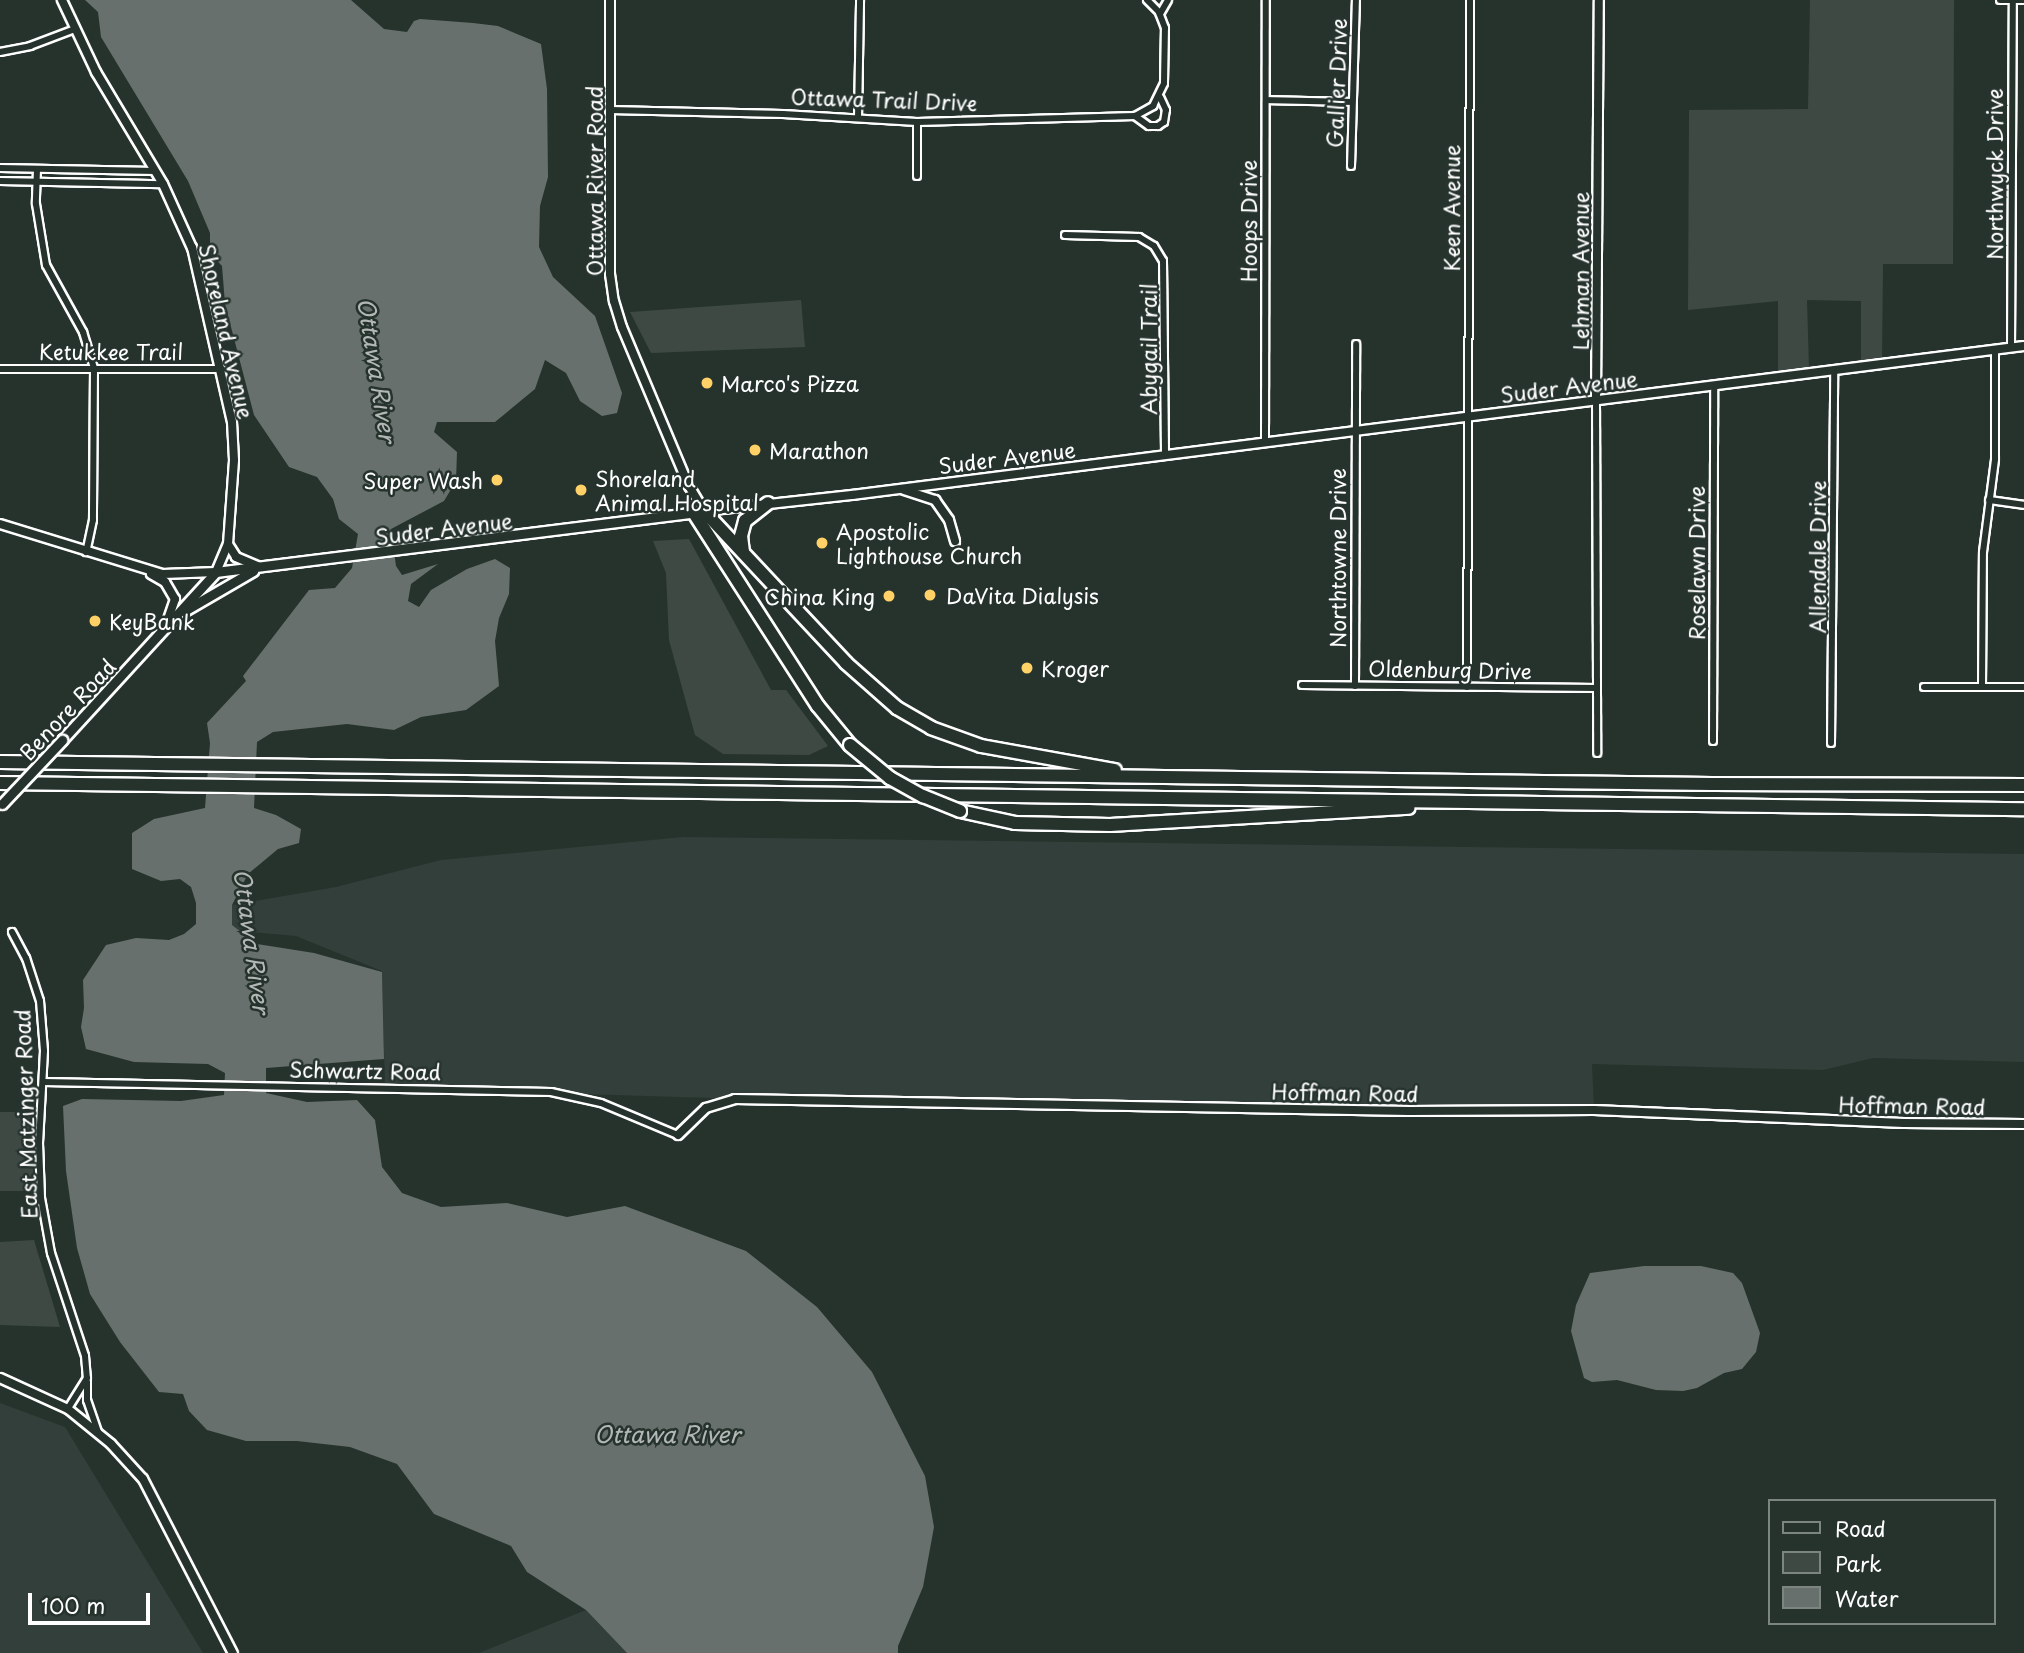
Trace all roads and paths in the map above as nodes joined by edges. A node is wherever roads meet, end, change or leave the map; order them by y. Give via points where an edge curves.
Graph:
1 (62, 0) edge
2 (610, 0) edge
3 (860, 0) edge
4 (1168, 0) edge
5 (1266, 0) edge
6 (1356, 0) edge
7 (1470, 0) edge
8 (1599, 0) edge
9 (2000, 0) edge
10 (2013, 0) edge
11 (2024, 0) edge
12 (1150, 2) edge
13 (1160, 14) junction
14 (75, 29) junction
15 (0, 52) edge
16 (1160, 97) junction
17 (1266, 100) junction
18 (1351, 102) junction
19 (610, 110) junction
20 (1135, 116) junction
21 (858, 118) junction
22 (917, 122) junction
23 (1351, 166) dead end
24 (0, 169) edge
25 (37, 169) junction
26 (155, 171) junction
27 (917, 176) dead end
28 (0, 181) edge
29 (37, 181) junction
30 (163, 184) junction
31 (1065, 235) dead end
32 (1356, 344) dead end
33 (2024, 346) edge
34 (2011, 348) junction
35 (1995, 350) junction
36 (0, 369) edge
37 (94, 369) junction
38 (222, 369) junction
39 (1834, 370) junction
40 (1714, 386) junction
41 (1596, 400) junction
42 (1467, 416) junction
43 (1354, 431) junction
44 (1265, 442) junction
45 (1165, 455) junction
46 (894, 489) junction
47 (1989, 500) junction
48 (768, 503) junction
49 (2024, 505) edge
50 (699, 512) junction
51 (0, 524) edge
52 (955, 541) dead end
53 (228, 544) junction
54 (86, 552) junction
55 (743, 552) junction
56 (259, 568) junction
57 (146, 571) junction
58 (216, 572) junction
59 (176, 616) junction
60 (164, 628) junction
61 (1302, 685) dead end
62 (1355, 686) junction
63 (1467, 687) junction
64 (1924, 687) dead end
65 (1982, 687) junction
66 (2024, 687) edge
67 (1597, 688) junction
68 (1713, 741) dead end
69 (1831, 743) dead end
70 (1597, 753) dead end
71 (0, 762) edge
72 (1146, 776) junction
73 (0, 783) edge
74 (2024, 785) edge
75 (1490, 802) junction
76 (1, 806) edge
77 (2024, 808) edge
78 (12, 932) dead end
79 (44, 1082) junction
80 (2024, 1124) edge
81 (678, 1135) joint
82 (0, 1378) edge
83 (87, 1378) junction
84 (68, 1409) junction
85 (99, 1434) junction
86 (233, 1653) edge

1 - 14 street, Shoreland Avenue
2 - 19 street, Ottawa River Road
3 - 21 street
4 - 13 street
5 - 17 street, Hoops Drive
6 - 18 street, Gallier Drive
7 - 42 street, Keen Avenue
8 - 41 street, Lehman Avenue
9 - 10 street
10 - 11 street
10 - 34 street, Northwyck Drive
12 - 13 street
13 - 16 street via 1165,42
14 - 15 street
14 - 26 street, Shoreland Avenue
16 - 20 street, Ottawa Trail Drive
16 - 20 street via 1166,110 1164,122 1149,126
17 - 18 street
17 - 44 street, Hoops Drive
18 - 23 street, Gallier Drive
19 - 21 street, Ottawa Trail Drive
19 - 50 street, Ottawa River Road via 614,302
20 - 22 street, Ottawa Trail Drive
21 - 22 street, Ottawa Trail Drive
22 - 27 street
24 - 25 street
25 - 26 street
25 - 29 street
26 - 30 street, Shoreland Avenue
28 - 29 street
29 - 30 street
29 - 37 street via 39,239 46,265 83,332
30 - 38 street, Shoreland Avenue via 192,247
31 - 45 street, Abygail Trail via 1130,235 1154,246 1165,270
32 - 43 street
33 - 34 street, Suder Avenue
34 - 35 street, Suder Avenue
35 - 39 street, Suder Avenue
35 - 47 street via 1995,459
36 - 37 street, Ketukkee Trail
37 - 38 street, Ketukkee Trail
37 - 54 street via 93,520
38 - 53 street, Shoreland Avenue via 234,460
39 - 40 street, Suder Avenue
39 - 69 street, Allendale Drive
40 - 41 street, Suder Avenue
40 - 68 street, Roselawn Drive
41 - 42 street, Suder Avenue
41 - 67 street, Lehman Avenue
42 - 43 street, Suder Avenue
42 - 63 street, Keen Avenue
43 - 44 street, Suder Avenue
43 - 62 street, Northtowne Drive
44 - 45 street, Suder Avenue
45 - 46 street, Suder Avenue
46 - 48 street, Suder Avenue
46 - 52 street via 936,500
47 - 49 street
47 - 65 street via 1983,552
48 - 50 street, Suder Avenue
48 - 55 highway via 746,521 741,536
50 - 55 highway
50 - 56 main road, Suder Avenue
50 - 75 highway, bridge via 818,706 850,745 901,785 960,811 1015,822 1110,825
51 - 54 street, Suder Avenue
53 - 56 street via 236,557
53 - 58 street, Shoreland Avenue
54 - 57 street, Suder Avenue
55 - 72 highway via 855,672 919,722 981,746
56 - 58 main road, Suder Avenue
56 - 59 main road
57 - 58 street, Suder Avenue
57 - 60 street via 165,582 176,599
58 - 59 main road, Benore Road
59 - 60 main road, Benore Road
60 - 76 main road, Benore Road, bridge
61 - 62 street, Oldenburg Drive
62 - 63 street, Oldenburg Drive
63 - 67 street, Oldenburg Drive
64 - 65 street
65 - 66 street
67 - 70 street, Lehman Avenue
71 - 72 highway
72 - 74 highway
73 - 75 highway
75 - 77 highway
78 - 79 street, East Matzinger Road via 40,1001
79 - 81 street, Schwartz Road via 551,1092 601,1103
79 - 83 street, East Matzinger Road via 41,1198 51,1253 85,1356
80 - 81 street, Hoffman Road via 1594,1110 735,1099 706,1108
82 - 84 street
83 - 84 street
83 - 85 street, East Matzinger Road via 87,1400
84 - 85 street
85 - 86 street via 143,1479

